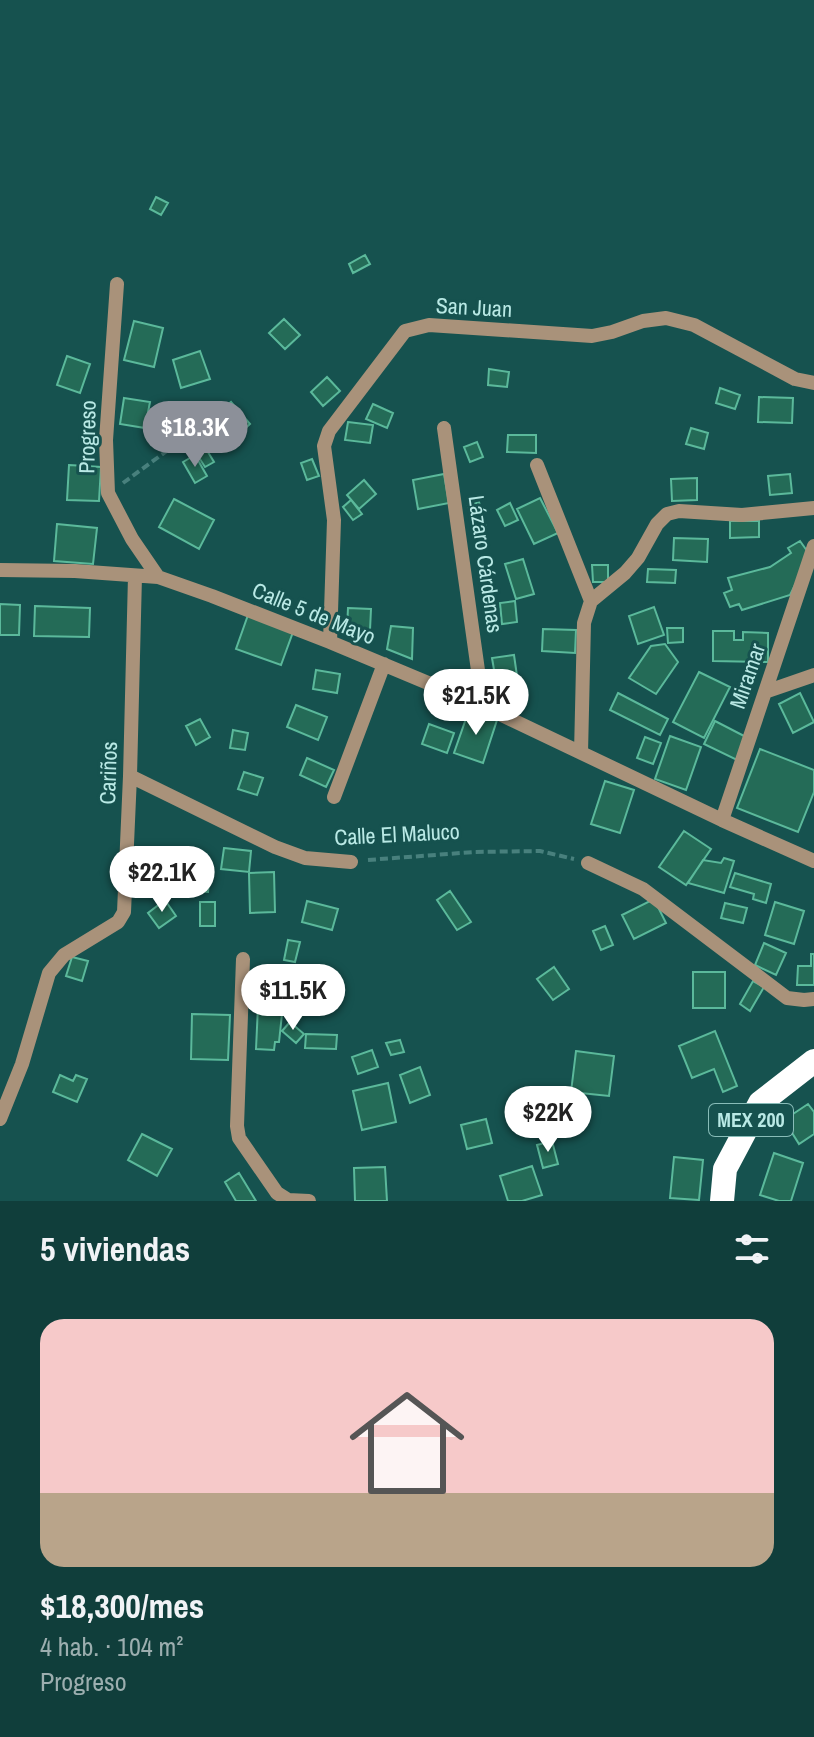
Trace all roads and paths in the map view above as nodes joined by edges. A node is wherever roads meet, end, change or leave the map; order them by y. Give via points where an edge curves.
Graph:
1 (117, 284) dead end
2 (814, 383) edge
3 (444, 428) dead end
4 (179, 442) dead end
5 (537, 465) dead end
6 (108, 493) junction
7 (814, 508) edge
8 (814, 546) edge
9 (0, 570) edge
10 (135, 576) junction
11 (158, 577) junction
12 (591, 601) junction
13 (330, 642) junction
14 (384, 664) junction
15 (814, 675) edge
16 (765, 692) junction
17 (483, 706) junction
18 (581, 753) junction
19 (130, 776) junction
20 (334, 797) dead end
21 (722, 820) junction
22 (814, 861) edge
23 (351, 862) joint
24 (588, 863) joint
25 (243, 959) dead end
26 (814, 999) edge
27 (814, 1061) edge
28 (0, 1119) edge
29 (309, 1201) edge
30 (722, 1201) edge

1 - 6 street, Progreso via 106,440
2 - 13 street, San Juan via 795,379 694,325 666,318 592,336 429,325 405,331 329,431 324,446 334,520
3 - 17 street, Lázaro Cárdenas
4 - 6 path
5 - 12 street
6 - 11 street, Progreso
7 - 12 street via 742,515 667,514 625,573
8 - 16 street, Miramar
9 - 10 street, Calle 5 de Mayo
10 - 11 street, Calle 5 de Mayo
10 - 19 street, Cariños
11 - 13 street, Calle 5 de Mayo
12 - 18 street via 584,623
13 - 14 street, Calle 5 de Mayo
14 - 17 street, Calle 5 de Mayo
14 - 20 street
15 - 16 street
16 - 21 street, Miramar
17 - 18 street, Calle 5 de Mayo
18 - 21 street, Calle 5 de Mayo
19 - 23 street, Calle El Maluco via 275,847 305,858
19 - 28 street, Cariños via 124,912 118,922 64,955 49,973
21 - 22 street, Calle 5 de Mayo
23 - 24 path, Calle El Maluco via 540,851
24 - 26 street via 643,889 787,998
25 - 29 street via 239,1138 277,1193 288,1200
27 - 30 highway, MEX 200 via 760,1103 725,1169

